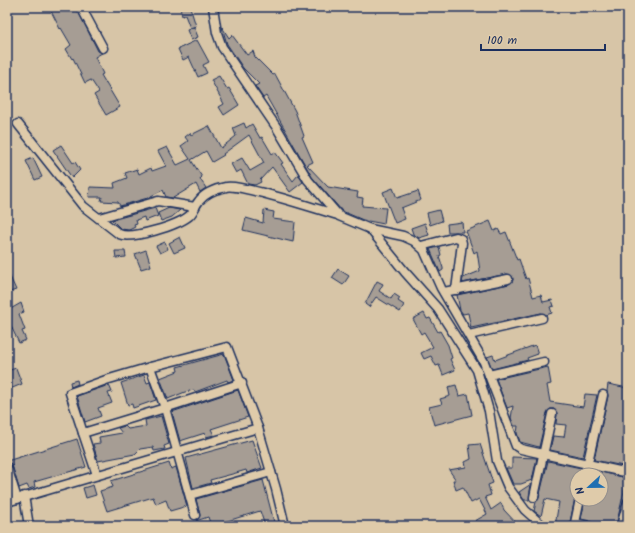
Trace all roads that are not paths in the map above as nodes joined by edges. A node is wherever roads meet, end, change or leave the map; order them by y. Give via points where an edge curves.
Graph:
1 (81, 7) edge
2 (213, 7) edge
3 (102, 48) dead end
4 (18, 124) dead end
5 (195, 207) junction
6 (339, 216) junction
7 (99, 218) junction
8 (370, 229) junction
9 (421, 246) junction
10 (508, 279) dead end
11 (456, 290) junction
12 (444, 292) junction
13 (542, 318) dead end
14 (470, 335) junction
15 (544, 362) dead end
16 (150, 367) junction
17 (489, 375) junction
18 (242, 383) junction
19 (603, 395) dead end
20 (165, 408) junction
21 (552, 414) dead end
22 (258, 428) junction
23 (84, 433) junction
24 (177, 451) junction
25 (543, 454) junction
26 (588, 464) junction
27 (7, 467) edge
28 (587, 467) edge
29 (271, 472) junction
30 (628, 473) edge
31 (97, 475) junction
32 (190, 495) junction
33 (534, 497) dead end
34 (20, 498) junction
35 (7, 502) edge
36 (628, 502) edge
37 (578, 507) edge
38 (195, 515) dead end
39 (29, 526) edge
40 (285, 526) edge
41 (543, 526) edge
42 (588, 526) edge
43 (621, 526) edge

1 - 3 street
2 - 6 street via 217,33 225,53 277,128 312,185
4 - 7 street via 84,206
5 - 6 street via 208,193 233,186
5 - 7 street via 158,201
5 - 7 street via 190,215 178,222 127,236 119,234
6 - 8 street
8 - 9 street via 403,236
8 - 41 street via 438,309 477,370 489,411 497,461 508,486 525,510
9 - 11 street via 456,237 461,239
9 - 12 street
10 - 11 street
11 - 12 street
12 - 14 street
13 - 14 street
14 - 17 street
15 - 17 street
16 - 18 street via 227,347
16 - 20 street
16 - 23 street via 71,391 70,396
17 - 25 street via 516,446
18 - 20 street
18 - 22 street
19 - 26 street
20 - 23 street
20 - 24 street
21 - 25 street
22 - 24 street
22 - 29 street
23 - 31 street
24 - 31 street
24 - 32 street
25 - 26 street
25 - 33 street
26 - 28 street
26 - 30 street
27 - 34 street
29 - 32 street
29 - 40 street
31 - 34 street
32 - 38 street
34 - 35 street
34 - 39 street
36 - 43 street
37 - 42 street via 575,523

